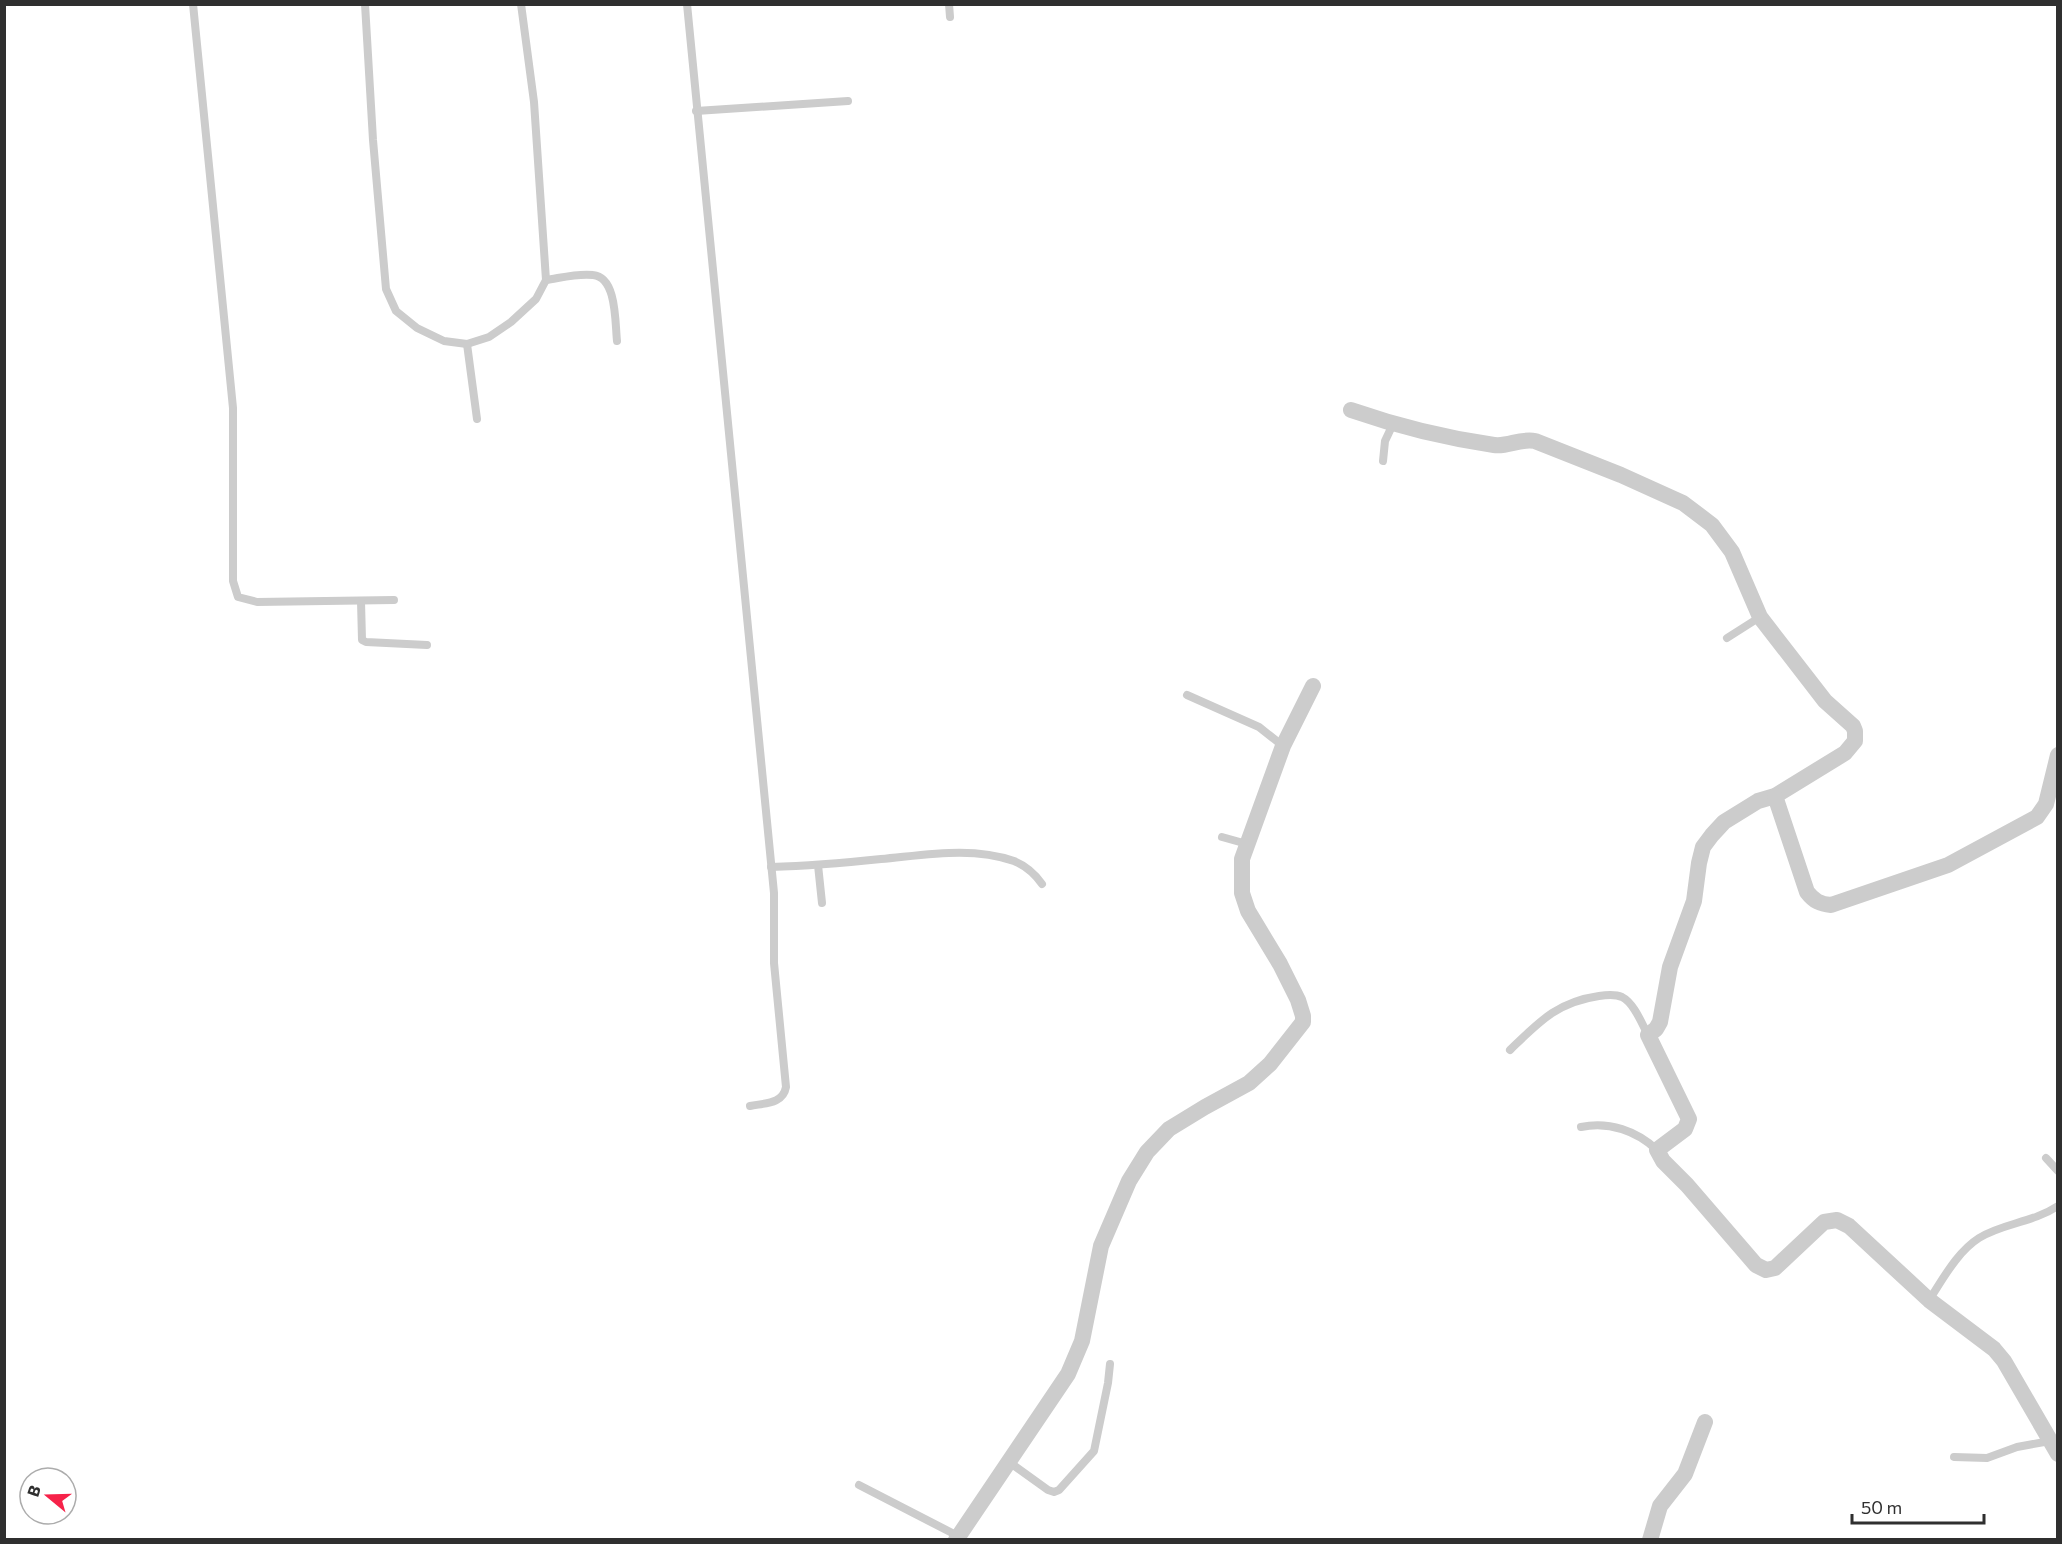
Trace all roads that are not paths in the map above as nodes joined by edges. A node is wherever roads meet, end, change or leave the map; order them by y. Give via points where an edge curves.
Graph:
1 (193, 4) edge
2 (365, 4) edge
3 (521, 4) edge
4 (687, 4) edge
5 (949, 4) edge
6 (950, 17) dead end
7 (848, 101) dead end
8 (696, 111) junction
9 (546, 280) junction
10 (617, 341) dead end
11 (467, 344) junction
12 (1351, 410) dead end
13 (477, 419) dead end
14 (1394, 424) junction
15 (1383, 461) dead end
16 (394, 600) dead end
17 (361, 601) junction
18 (1760, 617) junction
19 (1727, 639) dead end
20 (427, 645) dead end
21 (1312, 686) dead end
22 (1187, 695) dead end
23 (1283, 746) junction
24 (2058, 754) edge
25 (1775, 796) junction
26 (1222, 837) dead end
27 (1247, 844) junction
28 (818, 865) junction
29 (771, 867) junction
30 (1042, 884) dead end
31 (822, 903) dead end
32 (1648, 1035) junction
33 (1510, 1050) dead end
34 (750, 1106) dead end
35 (1581, 1127) dead end
36 (1657, 1150) junction
37 (2046, 1158) dead end
38 (2058, 1171) edge
39 (2058, 1206) edge
40 (1929, 1300) junction
41 (1110, 1364) dead end
42 (1705, 1422) dead end
43 (2054, 1447) edge
44 (1954, 1457) dead end
45 (1009, 1462) junction
46 (859, 1485) dead end
47 (957, 1538) edge
48 (1650, 1539) edge

1 - 17 lane via 234,408 233,581 238,597 257,602
2 - 11 lane via 386,289 396,311 417,328 444,341
3 - 9 lane via 534,102
4 - 8 lane
5 - 6 lane
7 - 8 lane
8 - 29 lane
9 - 10 lane via 594,275 603,278 610,287
9 - 11 lane via 536,299 511,322 489,337
11 - 13 lane
12 - 14 street
14 - 15 lane via 1385,441
14 - 18 street via 1495,445 1535,441 1683,502 1723,537
16 - 17 lane
17 - 20 lane via 362,640
18 - 19 lane
18 - 25 street via 1825,701 1853,726 1856,735 1845,753
21 - 23 street
22 - 23 lane via 1259,727
23 - 27 street
24 - 25 street via 2046,804 2037,818 1948,865 1832,905 1813,900 1807,892
25 - 32 street via 1758,801 1724,822 1703,847 1694,902 1670,967 1660,1022
26 - 27 lane
27 - 45 street via 1242,859 1242,892 1254,924 1299,1000 1303,1022 1270,1065 1249,1083 1169,1130 1147,1152 1129,1180 1101,1246 1076,1358
28 - 29 lane
28 - 30 lane via 971,853 1013,861
28 - 31 lane
29 - 34 lane via 774,963 786,1087 780,1100
32 - 33 lane via 1621,997 1583,998 1547,1014
32 - 36 street via 1689,1119 1685,1129
35 - 36 lane via 1610,1126 1638,1135
36 - 40 street via 1756,1265 1766,1270 1775,1268 1824,1222 1837,1220 1849,1226
37 - 38 lane
39 - 40 lane via 2042,1216 1978,1239 1951,1266
40 - 43 street via 1994,1349
41 - 45 lane via 1094,1451 1059,1490 1048,1490
42 - 48 street via 1685,1474 1660,1506
43 - 44 lane via 2017,1447 1987,1458
45 - 47 street
46 - 47 lane

